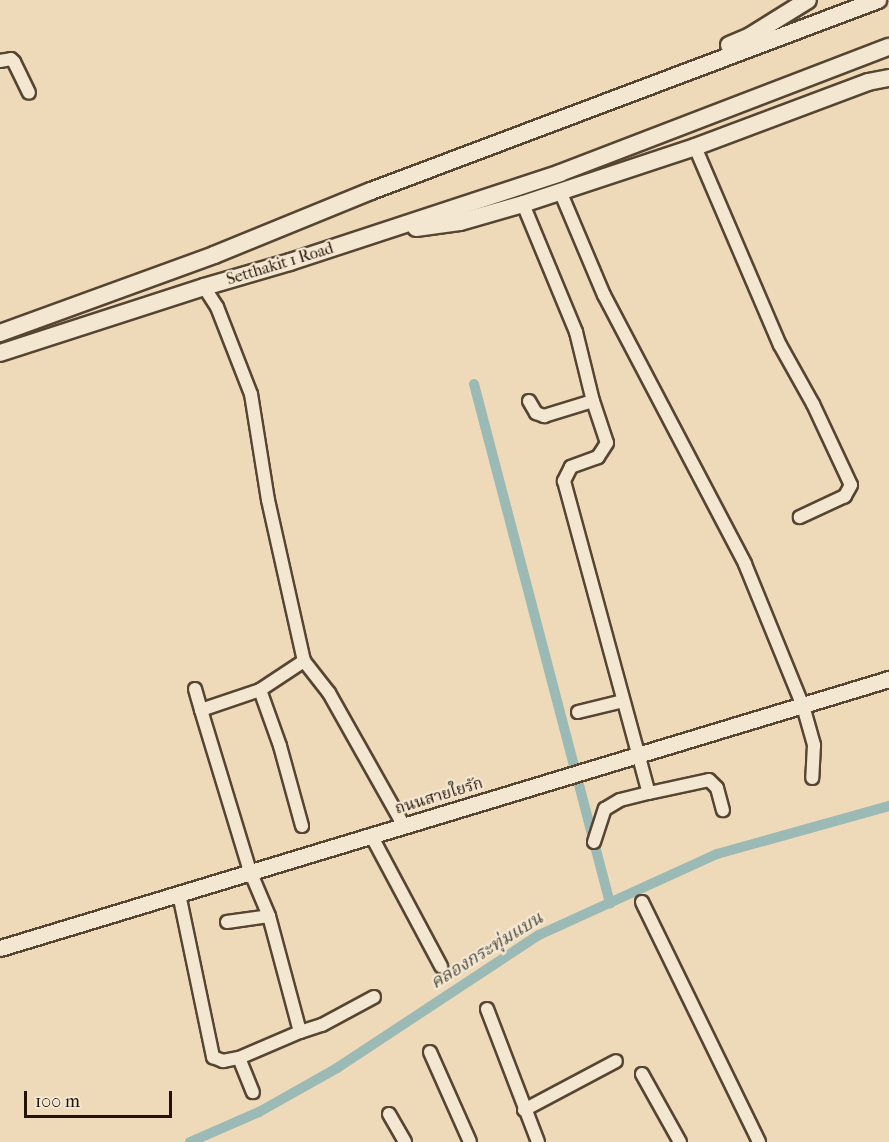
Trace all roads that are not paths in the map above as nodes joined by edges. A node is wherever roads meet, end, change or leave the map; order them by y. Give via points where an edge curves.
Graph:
1 (878, 0) edge
2 (806, 3) edge
3 (889, 47) edge
4 (0, 61) edge
5 (889, 69) edge
6 (889, 78) edge
7 (844, 91) junction
8 (29, 93) dead end
9 (695, 147) junction
10 (395, 182) junction
11 (560, 191) junction
12 (523, 204) junction
13 (398, 228) junction
14 (204, 287) junction
15 (0, 333) edge
16 (0, 353) edge
17 (529, 401) dead end
18 (593, 401) junction
19 (800, 517) dead end
20 (304, 661) junction
21 (889, 679) edge
22 (195, 689) dead end
23 (260, 690) junction
24 (623, 701) junction
25 (802, 706) junction
26 (201, 710) junction
27 (578, 712) dead end
28 (639, 754) junction
29 (812, 778) dead end
30 (649, 793) junction
31 (723, 810) dead end
32 (302, 826) dead end
33 (404, 826) junction
34 (371, 835) junction
35 (594, 842) dead end
36 (250, 871) junction
37 (179, 894) junction
38 (642, 902) dead end
39 (269, 916) junction
40 (227, 922) dead end
41 (0, 948) edge
42 (441, 966) dead end
43 (374, 997) dead end
44 (487, 1009) dead end
45 (300, 1032) junction
46 (430, 1052) dead end
47 (239, 1058) junction
48 (616, 1061) dead end
49 (642, 1074) dead end
50 (253, 1092) dead end
51 (524, 1110) junction
52 (389, 1114) dead end
53 (405, 1142) edge
54 (470, 1142) edge
55 (538, 1142) edge
56 (680, 1142) edge
57 (759, 1142) edge

1 - 10 main road, Setthakit 1 Road
2 - 10 main road via 750,36 434,160
3 - 13 main road, Setthakit 1 Road via 560,174
4 - 8 street via 14,62
5 - 7 main road
6 - 7 main road
7 - 9 main road
9 - 11 main road
9 - 19 street via 780,345 851,485 845,496
10 - 15 main road, Setthakit 1 Road via 214,255
11 - 12 main road
11 - 25 street via 604,295 745,564
12 - 13 main road via 441,226
12 - 18 street via 576,332
13 - 14 main road, Setthakit 1 Road
14 - 16 main road, Setthakit 1 Road
14 - 20 street via 217,307 251,394 268,500
17 - 18 street via 536,413 544,416
18 - 24 street via 606,448 598,457 571,467 564,481
20 - 23 street
20 - 33 street via 329,693
21 - 25 street, ถนนสายใยรัก
22 - 26 street
23 - 26 street
23 - 32 street
24 - 27 street
24 - 28 street
25 - 28 street, ถนนสายใยรัก
25 - 29 street via 814,745
26 - 36 street
28 - 30 street
28 - 33 street, ถนนสายใยรัก
30 - 31 street via 709,780 717,788
30 - 35 street via 620,800 605,809
33 - 34 street, ถนนสายใยรัก
34 - 36 street, ถนนสายใยรัก
34 - 42 street
36 - 37 street, ถนนสายใยรัก
36 - 39 street
37 - 41 street, ถนนสายใยรัก
37 - 47 street via 210,1051 217,1060
38 - 57 street
39 - 40 street
39 - 45 street
43 - 45 street
44 - 51 street
45 - 47 street
46 - 54 street
47 - 50 street
48 - 51 street
49 - 56 street
51 - 55 street
52 - 53 street

